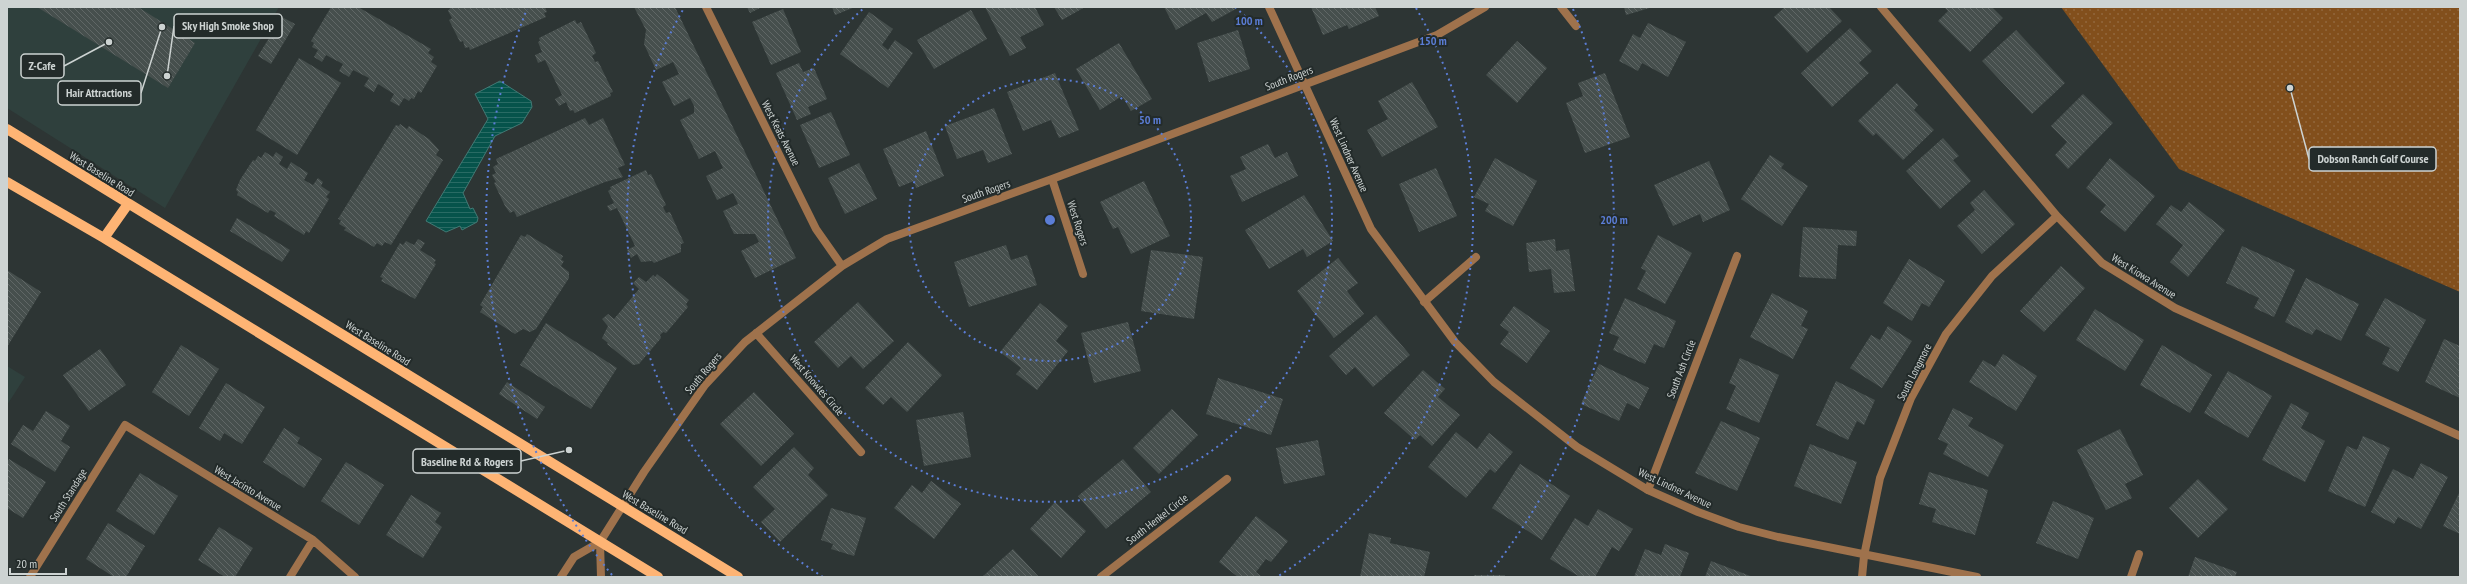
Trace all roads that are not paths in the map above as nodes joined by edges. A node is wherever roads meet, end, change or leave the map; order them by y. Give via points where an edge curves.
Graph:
1 (706, 7) edge
2 (1269, 7) edge
3 (1485, 7) edge
4 (1561, 7) edge
5 (1881, 7) edge
6 (1576, 26) dead end
7 (1306, 83) junction
8 (7, 129) edge
9 (1052, 180) junction
10 (7, 182) edge
11 (128, 204) junction
12 (2057, 216) junction
13 (104, 238) junction
14 (1737, 256) dead end
15 (1476, 257) dead end
16 (842, 266) junction
17 (1083, 274) dead end
18 (1424, 302) junction
19 (756, 333) junction
20 (125, 425) joint
21 (2460, 436) edge
22 (861, 452) dead end
23 (1227, 479) dead end
24 (1648, 490) junction
25 (622, 507) junction
26 (313, 540) junction
27 (600, 542) junction
28 (2139, 554) dead end
29 (1864, 556) junction
30 (30, 577) edge
31 (290, 577) edge
32 (355, 577) edge
33 (561, 577) edge
34 (601, 577) edge
35 (658, 577) edge
36 (738, 577) edge
37 (1101, 577) edge
38 (1862, 577) edge
39 (1977, 577) edge
40 (2131, 577) edge

1 - 16 street, West Keats Avenue via 816,229
2 - 7 street, West Lindner Avenue
3 - 7 street, South Rogers via 1437,35
4 - 6 street
5 - 12 street, West Kiowa Avenue
7 - 9 street, South Rogers
7 - 18 street, West Lindner Avenue via 1371,229
8 - 11 main road, West Baseline Road
9 - 16 street, South Rogers via 888,239
9 - 17 street, West Rogers
10 - 13 main road
11 - 13 main road
11 - 25 main road, West Baseline Road
12 - 21 street, West Kiowa Avenue via 2102,263 2175,308
12 - 29 street, South Longmore via 1992,276 1946,334 1911,398 1880,478
13 - 27 main road
14 - 24 street, South Ash Circle
15 - 18 street
16 - 19 street, South Rogers
18 - 24 street, West Lindner Avenue via 1455,342 1494,382 1577,447
19 - 22 street, West Knowles Circle
19 - 25 street, South Rogers via 705,385
20 - 26 street, West Jacinto Avenue
20 - 30 street, South Standage
23 - 37 street, South Henkel Circle
24 - 29 street, West Lindner Avenue via 1739,527
25 - 27 street, South Rogers
25 - 36 main road, West Baseline Road
26 - 31 street
26 - 32 street, West Jacinto Avenue
27 - 33 street, South Rogers via 574,557
27 - 34 street
27 - 35 main road
28 - 40 street
29 - 38 street, South Longmore
29 - 39 street, West Lindner Avenue

